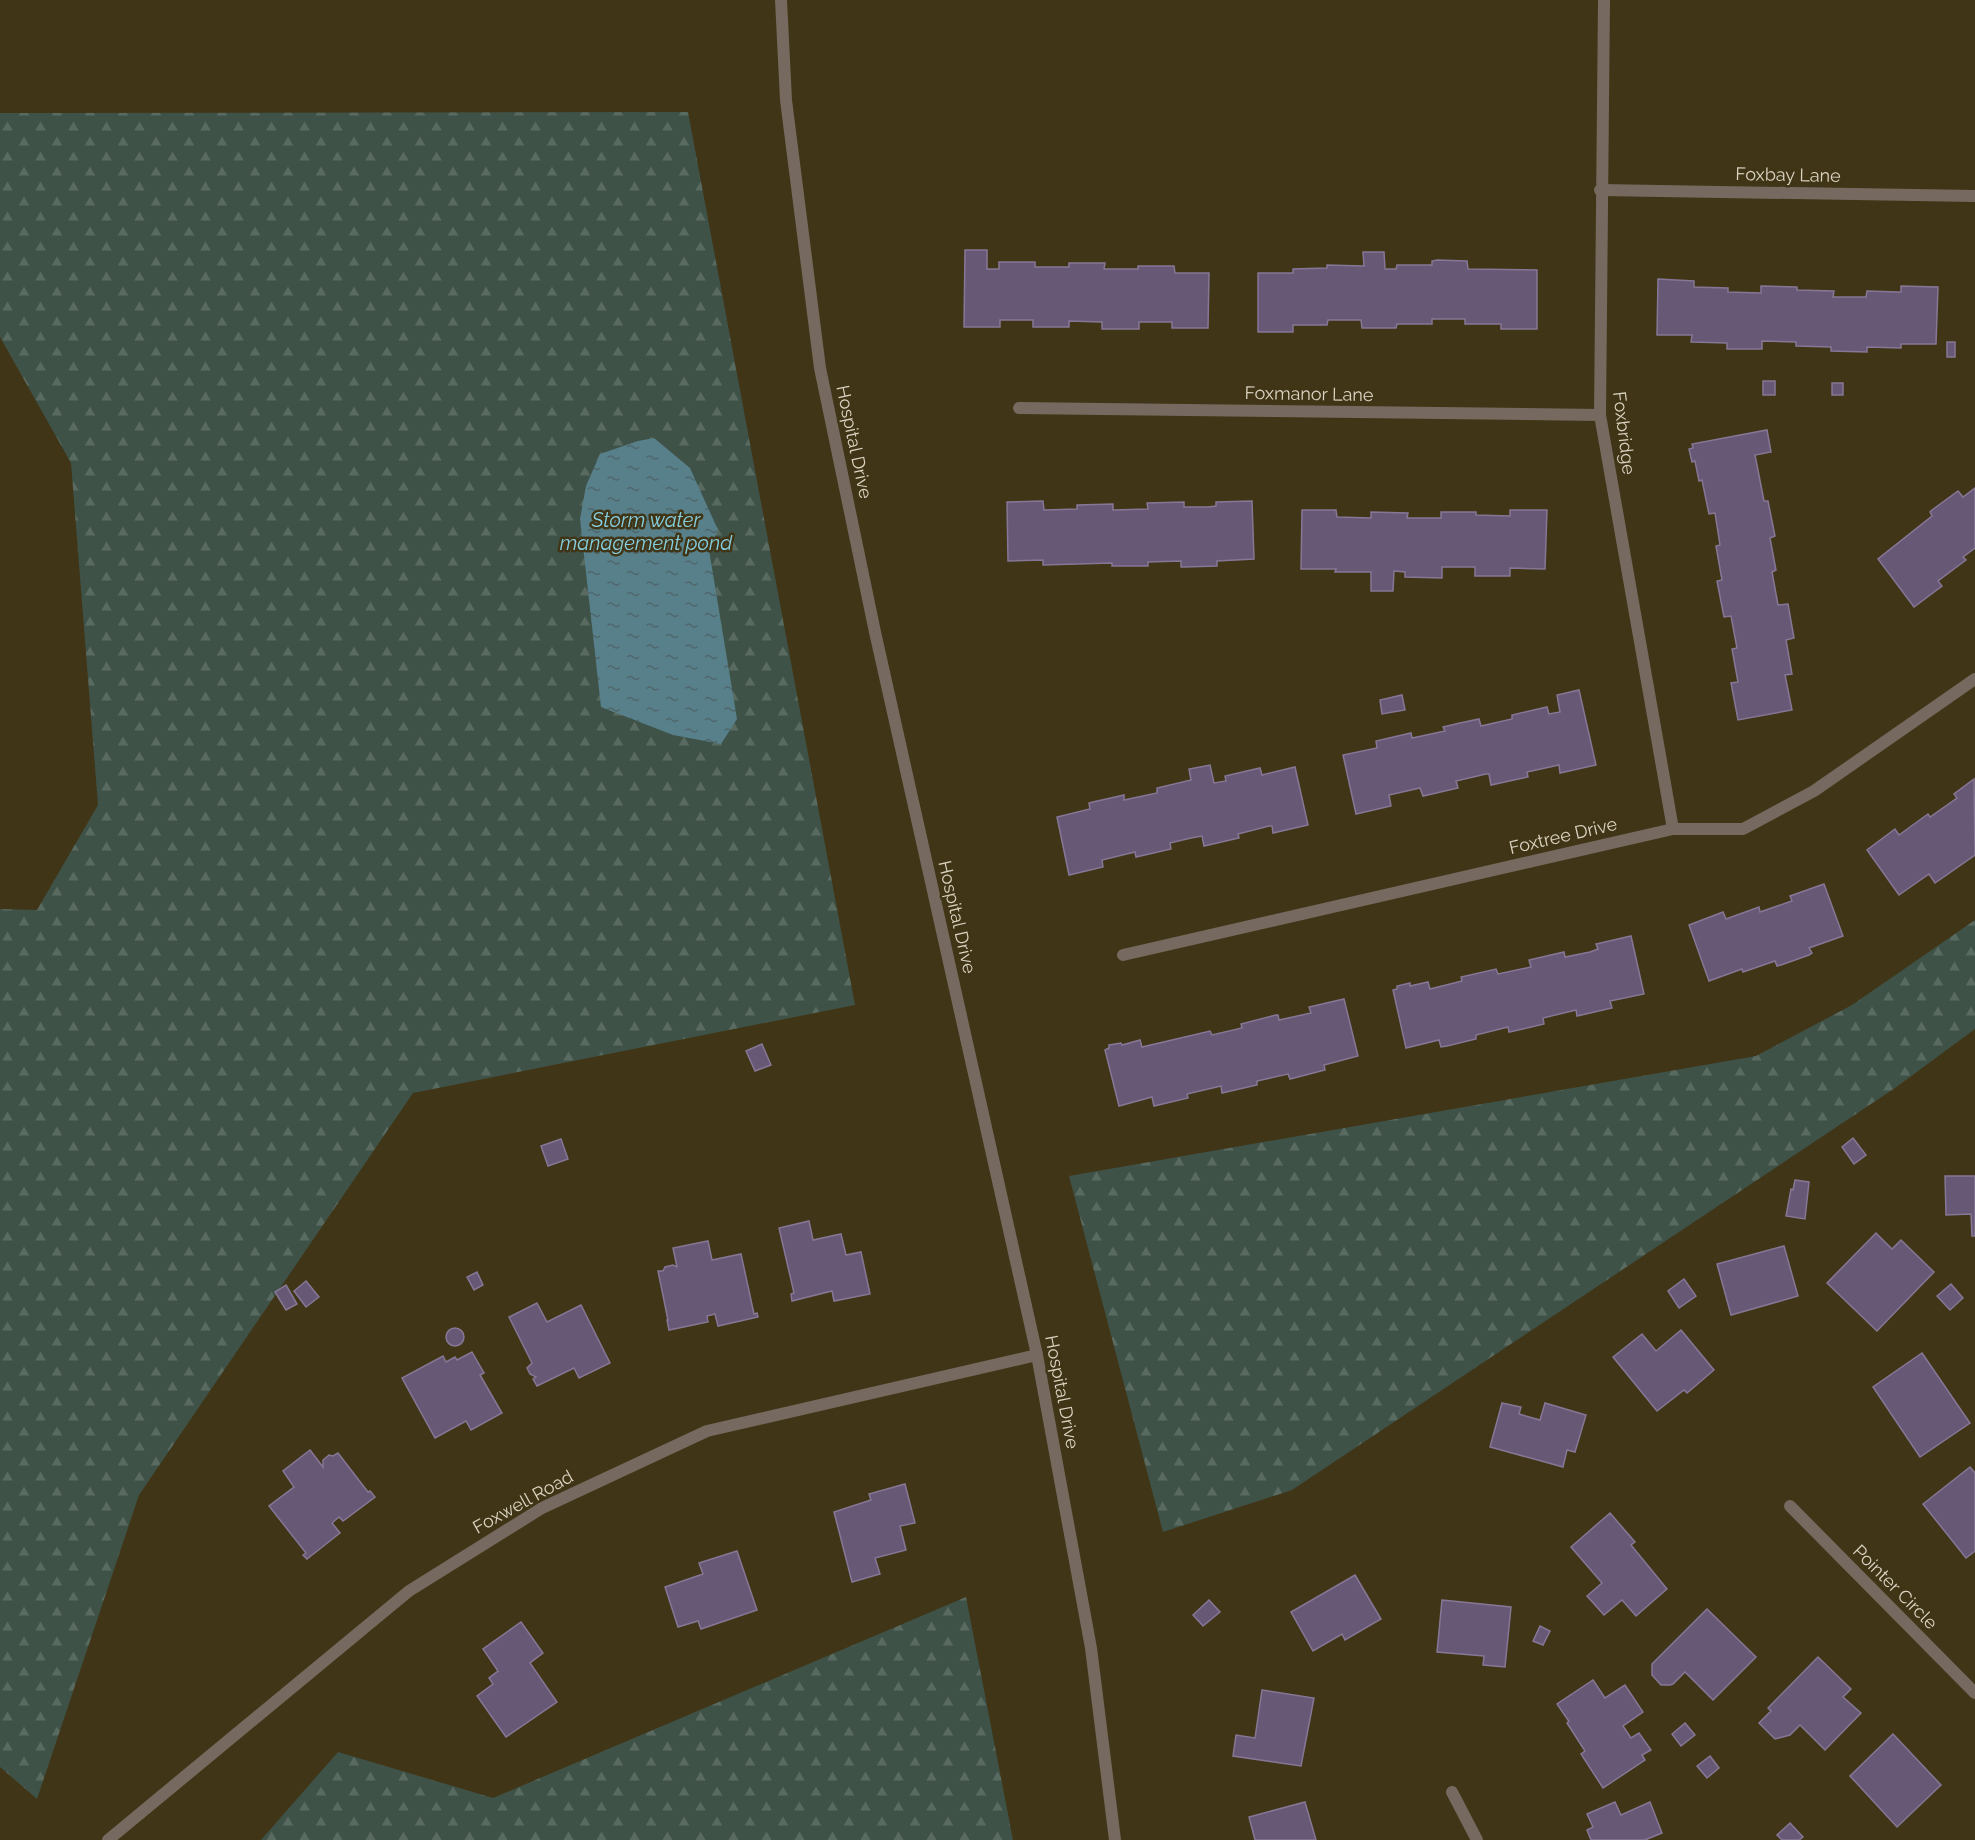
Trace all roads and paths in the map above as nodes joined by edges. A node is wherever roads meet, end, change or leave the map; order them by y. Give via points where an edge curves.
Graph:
1 (781, 0) edge
2 (1604, 0) edge
3 (1600, 190) junction
4 (1975, 196) edge
5 (1018, 408) dead end
6 (1599, 416) junction
7 (1975, 679) edge
8 (1673, 829) junction
9 (1123, 955) dead end
10 (1037, 1355) junction
11 (1790, 1506) dead end
12 (1975, 1693) edge
13 (1452, 1792) dead end
14 (108, 1840) edge
15 (1115, 1840) edge
16 (1477, 1840) edge

1 - 10 street, Hospital Drive via 786,100 820,368
2 - 3 street, Foxbridge
3 - 4 street, Foxbay Lane
3 - 6 street, Foxbridge
5 - 6 street, Foxmanor Lane
6 - 8 street, Foxbridge
7 - 8 street, Foxtree Drive via 1814,791 1743,829
8 - 9 street, Foxtree Drive
10 - 14 street, Foxwell Road via 707,1431 542,1508 409,1591
10 - 15 street, Hospital Drive via 1091,1648
11 - 12 street, Pointer Circle
13 - 16 street

